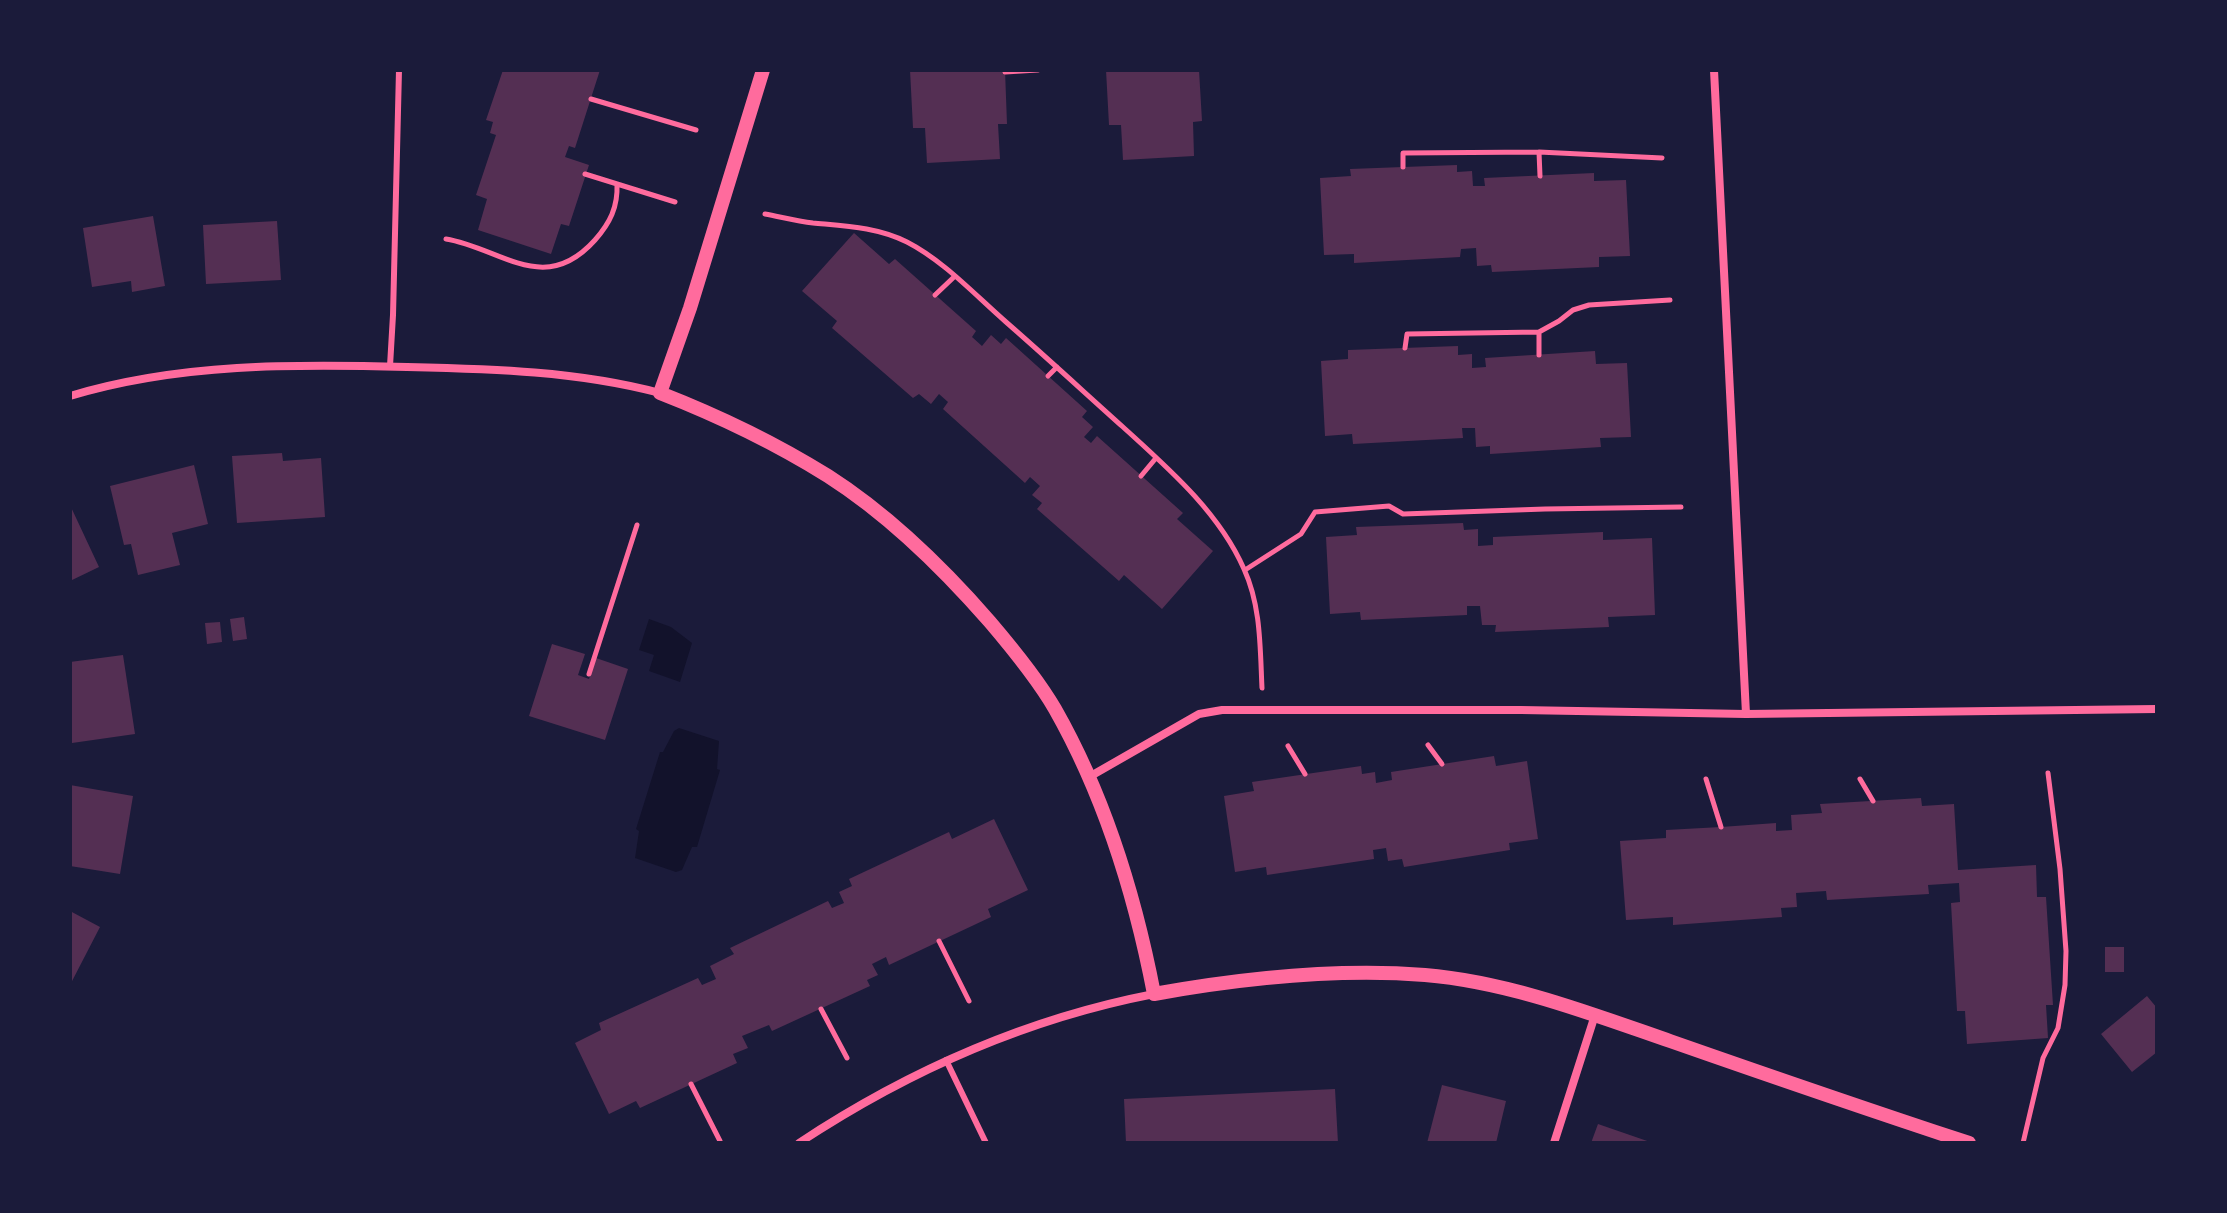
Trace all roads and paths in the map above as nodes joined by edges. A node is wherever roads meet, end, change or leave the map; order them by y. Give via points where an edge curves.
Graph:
1 (399, 70) edge
2 (763, 70) edge
3 (1038, 70) edge
4 (1714, 70) edge
5 (1005, 72) edge
6 (591, 99) dead end
7 (696, 130) dead end
8 (1539, 152) junction
9 (1662, 158) dead end
10 (1403, 167) dead end
11 (585, 174) dead end
12 (1540, 176) dead end
13 (617, 184) junction
14 (675, 202) dead end
15 (765, 214) dead end
16 (446, 239) dead end
17 (954, 277) junction
18 (935, 295) dead end
19 (1670, 300) dead end
20 (1539, 332) junction
21 (1405, 348) dead end
22 (1539, 355) dead end
23 (390, 366) junction
24 (1057, 367) junction
25 (1048, 376) dead end
26 (660, 393) junction
27 (70, 396) edge
28 (1156, 458) junction
29 (1141, 476) dead end
30 (1681, 507) dead end
31 (637, 525) dead end
32 (1245, 570) junction
33 (589, 674) dead end
34 (2157, 709) edge
35 (1264, 710) junction
36 (1746, 714) junction
37 (1428, 745) dead end
38 (1288, 746) dead end
39 (1442, 764) dead end
40 (2048, 773) dead end
41 (1305, 774) dead end
42 (1089, 777) junction
43 (1706, 779) dead end
44 (1860, 779) dead end
45 (1873, 801) dead end
46 (1721, 827) dead end
47 (939, 941) dead end
48 (1154, 994) junction
49 (969, 1001) dead end
50 (821, 1009) dead end
51 (1595, 1015) junction
52 (847, 1058) dead end
53 (946, 1060) junction
54 (691, 1084) dead end
55 (720, 1141) dead end
56 (799, 1143) edge
57 (986, 1143) edge
58 (1554, 1143) edge
59 (1969, 1143) edge
60 (2023, 1143) edge

1 - 23 lane
2 - 26 street
3 - 5 path
4 - 36 street
6 - 7 path
8 - 9 path
8 - 10 path via 1403,153
8 - 12 path
11 - 13 path
13 - 14 path
13 - 16 path via 615,210 603,231 583,252 560,264 529,267
15 - 17 path via 879,231 907,242
17 - 18 path
17 - 24 path
19 - 20 path via 1589,305
20 - 21 path via 1407,334
20 - 22 path
23 - 26 street via 564,375
23 - 27 street via 223,369 108,385
24 - 25 path
24 - 28 path
26 - 42 street via 720,417 830,478 927,556 1010,645 1054,708
28 - 29 path
28 - 32 path via 1211,517
30 - 32 path via 1403,514 1389,506 1315,512 1301,534
31 - 33 path
32 - 35 path via 1260,630
34 - 36 street
35 - 36 street
35 - 42 street via 1199,714
37 - 39 path
38 - 41 path
40 - 60 path via 2060,869 2065,985 2058,1028 2043,1058
42 - 48 street via 1128,885
43 - 46 path
44 - 45 path
47 - 49 path
48 - 51 street via 1297,976 1426,975
48 - 53 street via 1066,1015
50 - 52 path
51 - 58 street
51 - 59 street
53 - 56 street
53 - 57 lane
54 - 55 path

